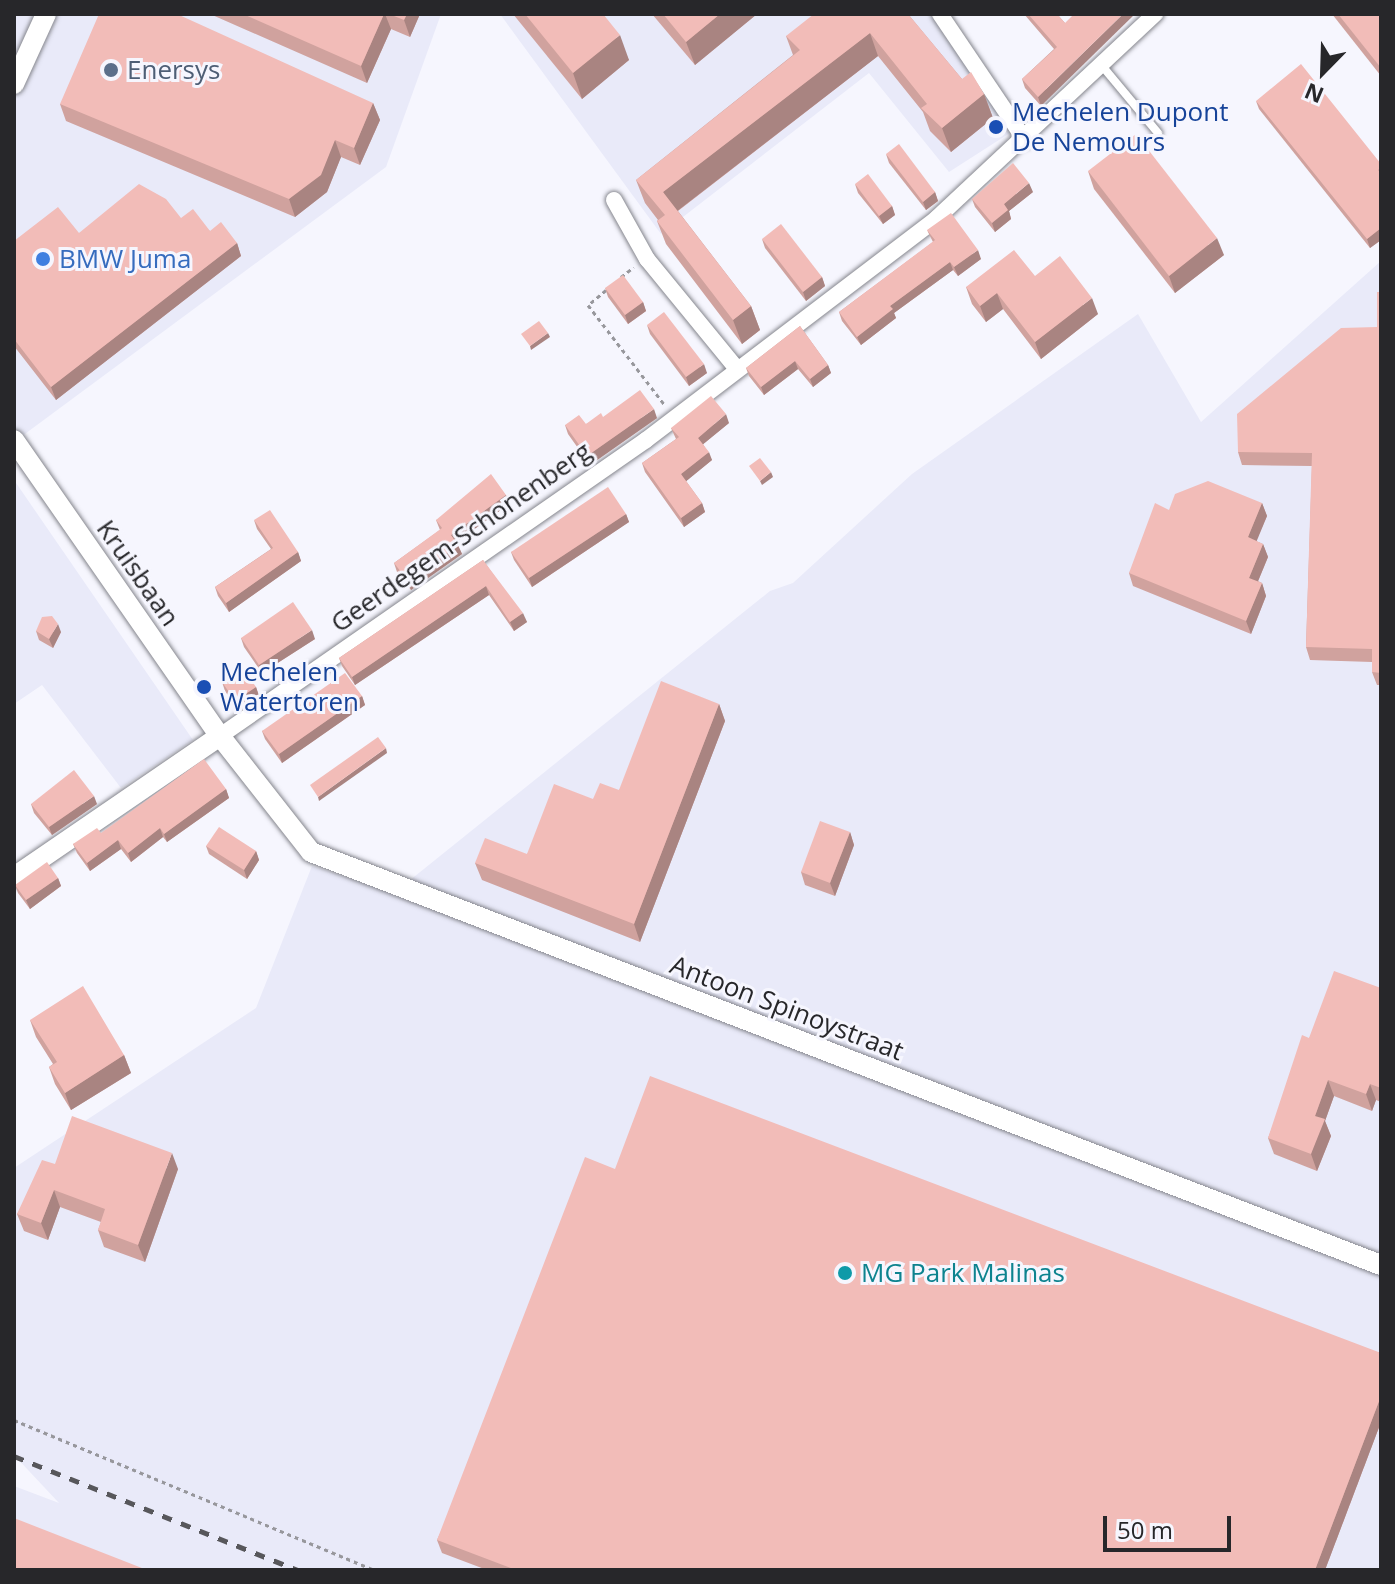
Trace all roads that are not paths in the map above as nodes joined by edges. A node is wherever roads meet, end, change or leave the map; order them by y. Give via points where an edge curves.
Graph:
1 (46, 14) edge
2 (940, 14) edge
3 (1155, 14) edge
4 (1103, 67) junction
5 (14, 84) edge
6 (1158, 133) dead end
7 (1025, 140) junction
8 (614, 200) dead end
9 (737, 369) junction
10 (14, 440) edge
11 (220, 736) junction
12 (14, 877) edge
13 (1381, 1265) edge

1 - 5 street
2 - 7 street
3 - 4 street, Geerdegem-Schonenberg
4 - 6 lane
4 - 7 street, Geerdegem-Schonenberg
7 - 9 street, Geerdegem-Schonenberg via 937,218
8 - 9 street via 647,259
9 - 11 street, Geerdegem-Schonenberg via 646,440
10 - 11 street, Kruisbaan
11 - 12 street, Geerdegem-Schonenberg
11 - 13 street, Antoon Spinoystraat via 311,852

